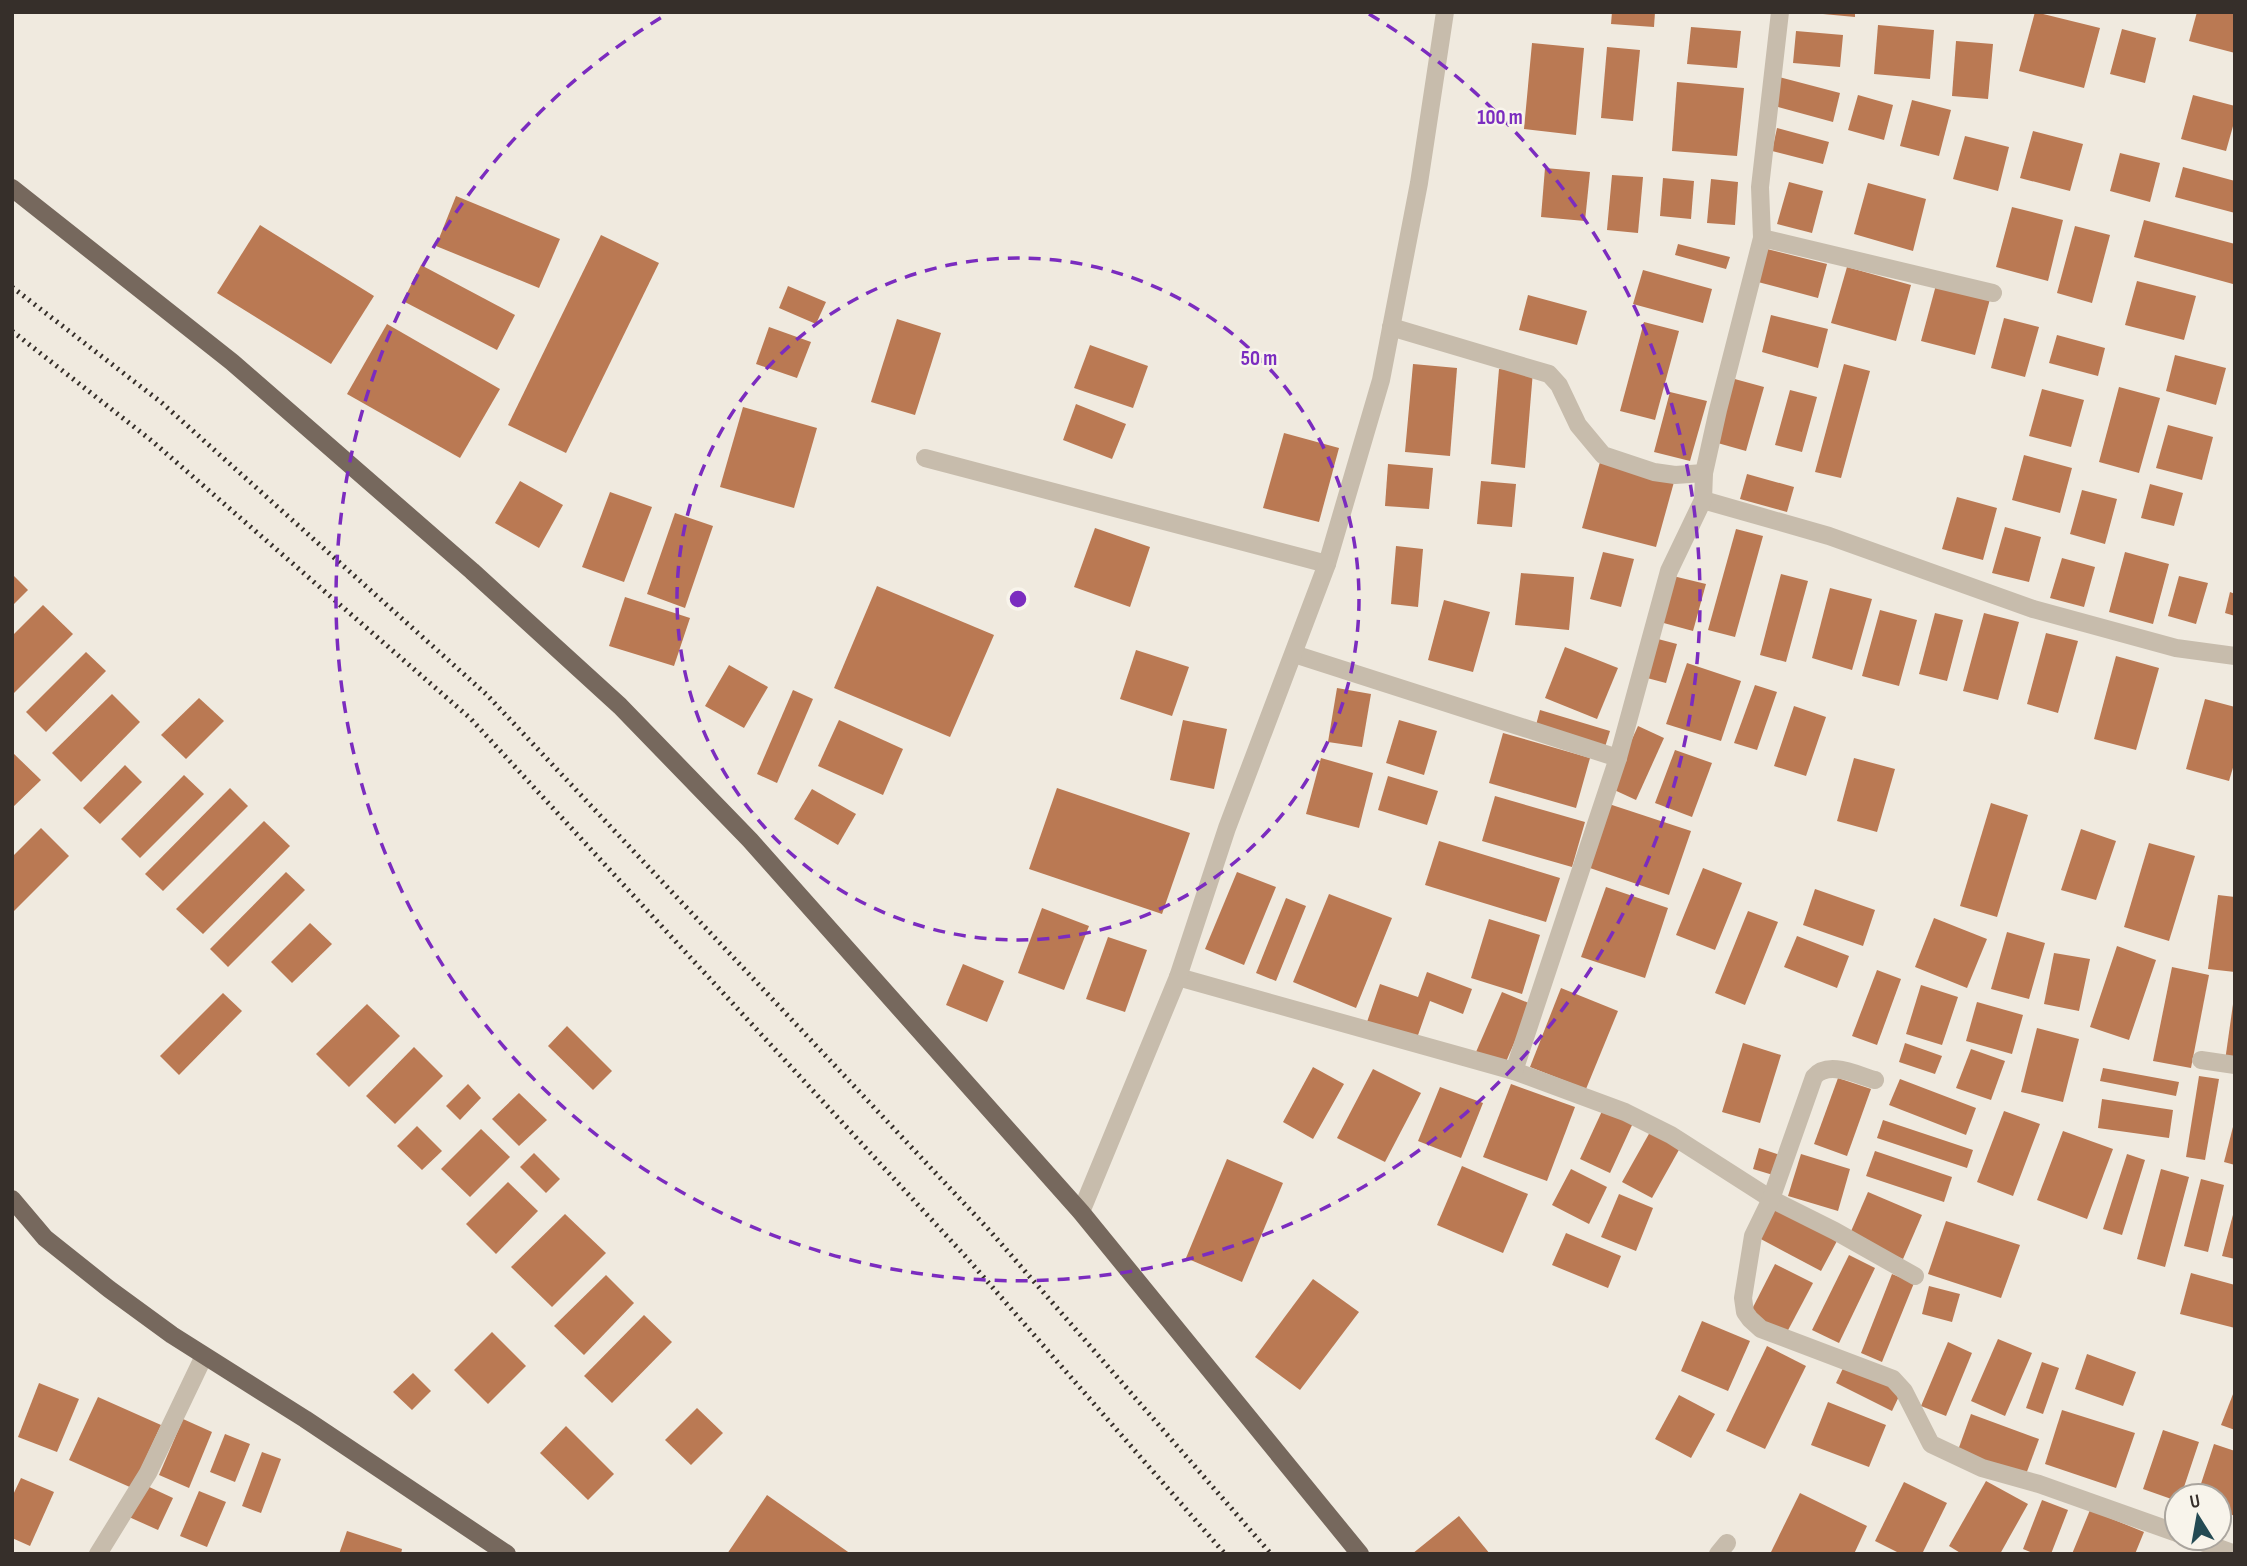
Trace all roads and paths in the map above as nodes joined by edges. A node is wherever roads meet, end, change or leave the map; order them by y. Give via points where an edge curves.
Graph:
1 (1445, 12) edge
2 (1780, 12) edge
3 (12, 188) edge
4 (1762, 238) junction
5 (1993, 293) dead end
6 (1391, 327) junction
7 (925, 458) dead end
8 (1704, 473) junction
9 (1703, 500) junction
10 (1327, 564) junction
11 (1294, 654) junction
12 (2235, 656) edge
13 (1618, 758) junction
14 (1178, 977) junction
15 (2201, 1060) dead end
16 (2235, 1065) edge
17 (1514, 1071) junction
18 (1875, 1080) dead end
19 (12, 1199) edge
20 (1771, 1199) junction
21 (1081, 1212) junction
22 (1915, 1276) dead end
23 (204, 1356) junction
24 (2163, 1528) edge
25 (98, 1554) edge
26 (507, 1554) edge
27 (1360, 1554) edge

1 - 6 street
2 - 4 street via 1760,187
3 - 21 main road via 232,362 620,706 750,839
4 - 5 street
4 - 8 street
6 - 8 street via 1549,374 1578,425 1603,455 1654,472
6 - 10 street via 1381,380
7 - 10 street
8 - 9 street
9 - 12 street via 1829,536 2033,609 2176,648
9 - 13 street via 1669,571
10 - 11 street
11 - 13 street
11 - 14 street via 1227,828
13 - 17 street
14 - 17 street
14 - 21 street
15 - 16 street
17 - 20 street via 1625,1112 1671,1135
18 - 20 street via 1829,1068 1818,1071
19 - 23 main road via 45,1238
20 - 22 street
20 - 24 street via 1753,1236 1743,1298 1749,1319 1761,1329 1893,1379 1931,1444 1982,1468
21 - 27 main road
23 - 25 street via 148,1473
23 - 26 main road

